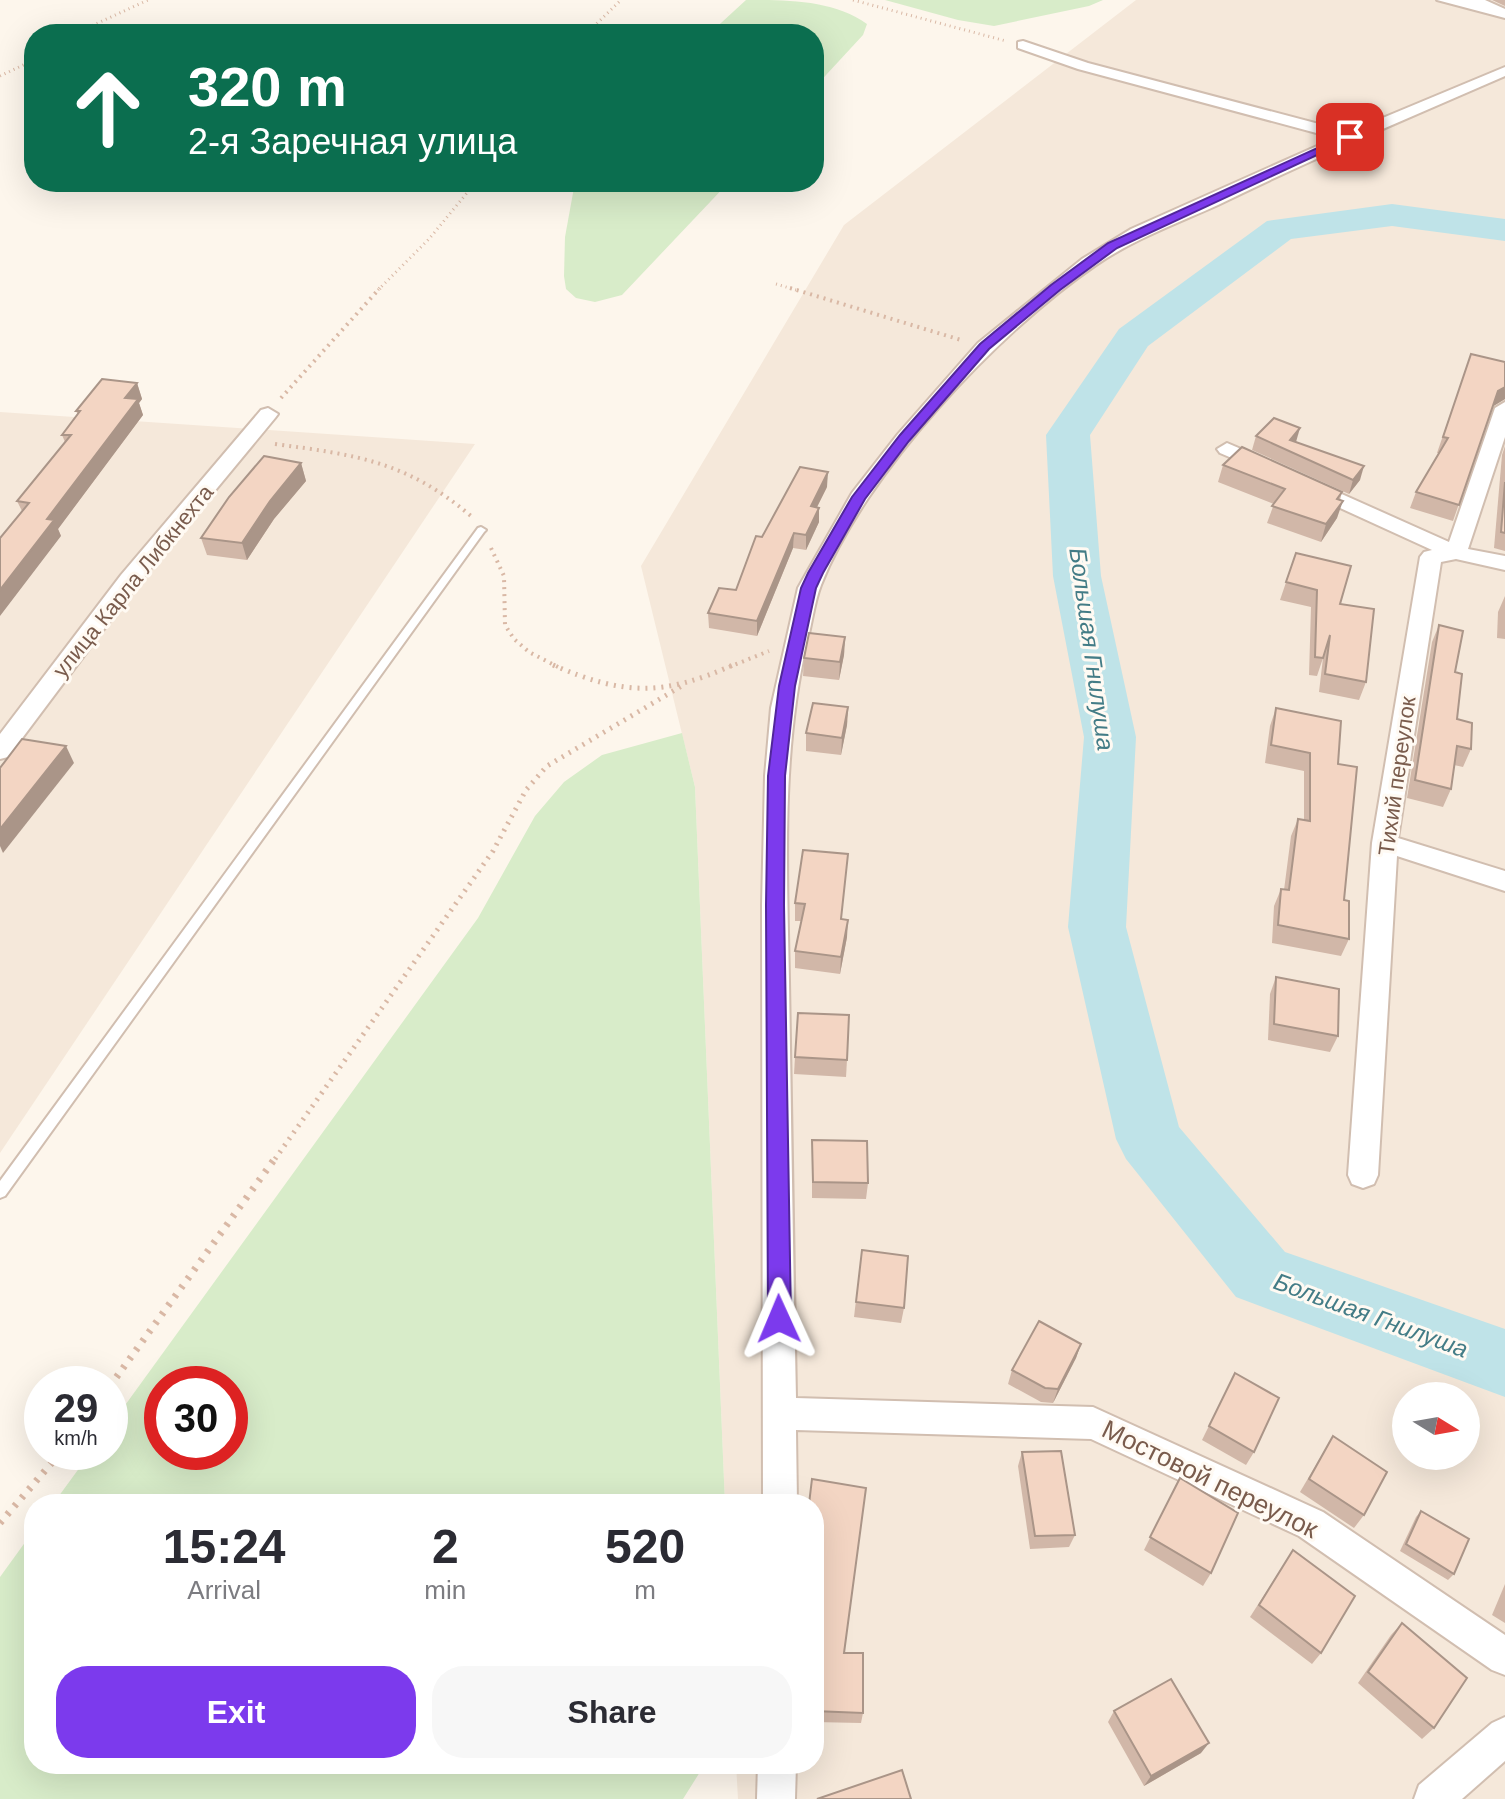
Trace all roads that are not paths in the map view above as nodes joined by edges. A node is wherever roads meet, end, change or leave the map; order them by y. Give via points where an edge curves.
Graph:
1 (1444, 0) edge
2 (1477, 2) edge
3 (1505, 14) edge
4 (1023, 45) road end
5 (1505, 71) edge
6 (1350, 137) junction
7 (1505, 408) edge
8 (268, 414) road end
9 (1227, 449) dead end
10 (481, 530) road end
11 (1456, 553) junction
12 (1505, 563) edge
13 (0, 751) edge
14 (1385, 843) junction
15 (1505, 881) edge
16 (1363, 1175) dead end
17 (0, 1192) edge
18 (780, 1414) junction
19 (780, 1494) edge
20 (1505, 1657) edge
21 (1505, 1736) edge
22 (777, 1774) edge
23 (776, 1799) edge
24 (1433, 1799) edge

1 - 2 street
2 - 3 street
4 - 6 street
5 - 6 street
6 - 18 street via 1112,246 984,347 859,497 809,588 783,708 776,805
7 - 11 street
8 - 13 street, улица Карла Либкнехта via 129,580
9 - 11 street
10 - 17 lane
11 - 12 street
11 - 14 street, Тихий переулок via 1431,557
14 - 15 street
14 - 16 street, Тихий переулок
18 - 19 street
18 - 20 street, Мостовой переулок via 1093,1423 1311,1524
21 - 24 street
22 - 23 street

